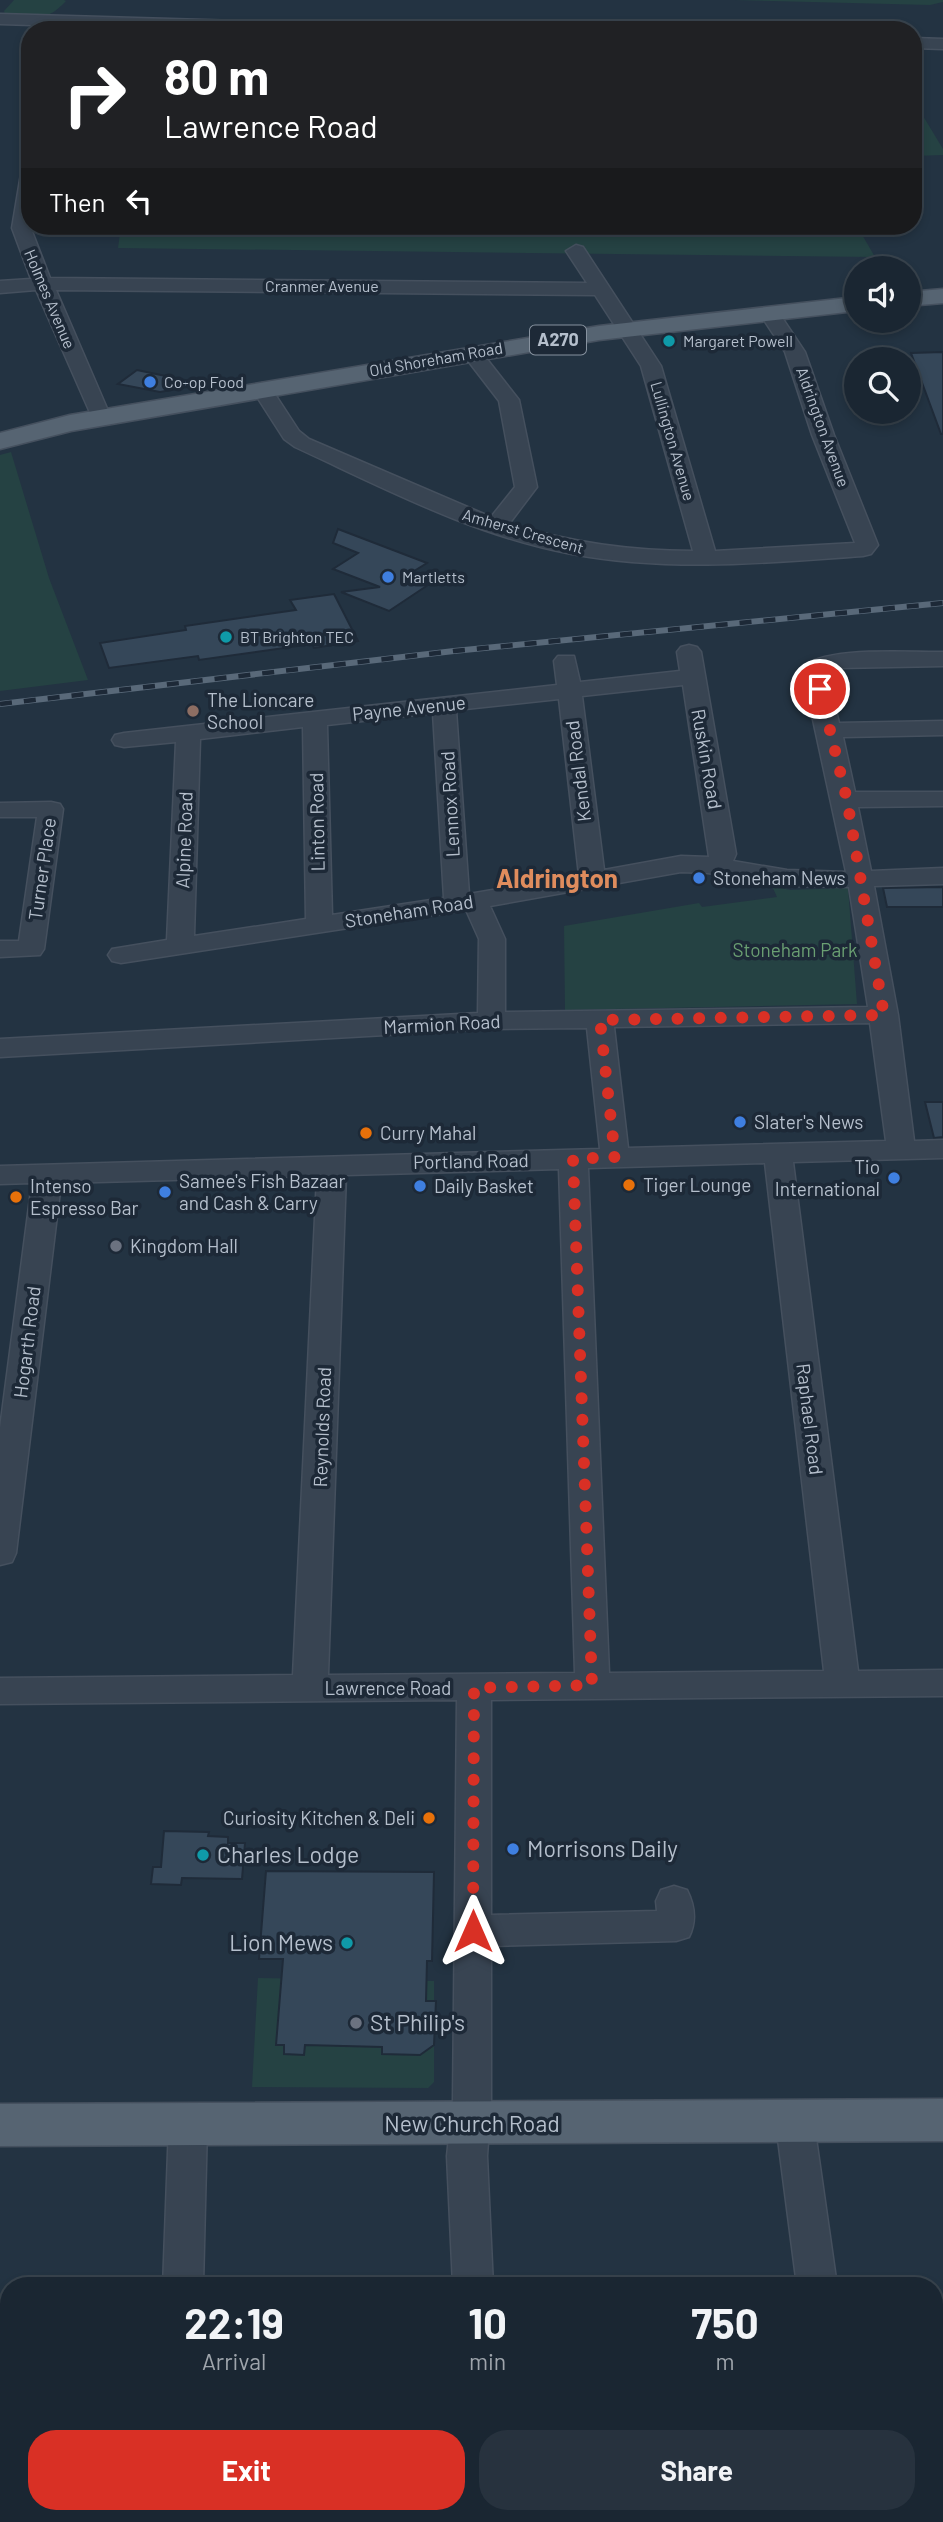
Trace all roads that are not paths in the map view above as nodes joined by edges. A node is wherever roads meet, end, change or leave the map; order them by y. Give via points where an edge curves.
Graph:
1 (4, 0) edge
2 (77, 0) edge
3 (0, 4) edge
4 (0, 19) edge
5 (21, 21) edge
6 (62, 21) edge
7 (922, 43) edge
8 (943, 44) edge
9 (21, 207) edge
10 (0, 208) edge
11 (24, 235) edge
12 (576, 251) dead end
13 (44, 284) junction
14 (0, 287) edge
15 (599, 289) junction
16 (943, 296) edge
17 (921, 298) edge
18 (844, 305) edge
19 (770, 314) junction
20 (627, 330) junction
21 (472, 353) junction
22 (262, 389) junction
23 (102, 419) junction
24 (0, 441) edge
25 (0, 449) edge
26 (496, 526) junction
27 (867, 545) joint
28 (706, 559) junction
29 (689, 652) dead end
30 (943, 659) edge
31 (566, 661) dead end
32 (693, 677) junction
33 (568, 690) junction
34 (444, 704) junction
35 (315, 718) junction
36 (943, 728) edge
37 (830, 730) junction
38 (188, 733) junction
39 (124, 740) dead end
40 (943, 799) edge
41 (847, 800) junction
42 (0, 810) edge
43 (719, 866) junction
44 (943, 876) edge
45 (862, 878) junction
46 (593, 881) junction
47 (467, 902) junction
48 (319, 926) junction
49 (180, 948) junction
50 (0, 949) edge
51 (121, 955) dead end
52 (884, 1015) junction
53 (600, 1020) junction
54 (491, 1021) junction
55 (0, 1048) edge
56 (943, 1149) edge
57 (901, 1150) junction
58 (778, 1155) junction
59 (615, 1157) junction
60 (573, 1159) junction
61 (332, 1165) junction
62 (48, 1172) junction
63 (0, 1175) edge
64 (0, 1553) edge
65 (943, 1683) edge
66 (843, 1684) junction
67 (592, 1685) junction
68 (310, 1688) junction
69 (474, 1688) junction
70 (0, 1691) edge
71 (674, 1901) dead end
72 (473, 1931) junction
73 (943, 2120) edge
74 (795, 2123) junction
75 (0, 2125) edge
76 (188, 2125) junction
77 (469, 2125) junction
78 (183, 2277) edge
79 (473, 2277) edge
80 (816, 2277) edge

1 - 3 street
2 - 6 street
4 - 5 street
7 - 8 street
9 - 10 street
11 - 13 street, Holmes Avenue
12 - 15 street, Lullington Avenue
13 - 14 street, Cranmer Avenue
13 - 15 street, Cranmer Avenue
13 - 23 street, Holmes Avenue
15 - 20 street, Lullington Avenue
16 - 17 main road
18 - 19 main road, Old Shoreham Road / A270
19 - 20 main road, Old Shoreham Road / A270
19 - 27 street, Aldrington Avenue via 795,352
20 - 21 main road, Old Shoreham Road / A270
20 - 28 street, Lullington Avenue via 652,366
21 - 22 main road, Old Shoreham Road / A270
21 - 26 street via 509,400 526,486
22 - 23 main road, Old Shoreham Road / A270
22 - 26 street, Amherst Crescent via 291,435 302,443 468,518
23 - 24 main road, Old Shoreham Road / A270
23 - 25 main road, Old Shoreham Road / A270 via 79,430
26 - 28 street, Amherst Crescent via 607,553
27 - 28 street, Amherst Crescent via 863,549
29 - 32 street, Ruskin Road
30 - 37 street via 822,663 814,669
31 - 33 street, Kendal Road
32 - 33 street, Payne Avenue
32 - 43 street, Ruskin Road via 723,855
33 - 34 street, Payne Avenue
33 - 46 street, Kendal Road
34 - 35 street, Payne Avenue
34 - 47 street, Lennox Road via 455,892
35 - 38 street, Payne Avenue
35 - 48 street, Linton Road
36 - 37 street
37 - 41 street
38 - 39 street, Payne Avenue
38 - 49 street, Alpine Road
40 - 41 street
41 - 45 street
42 - 50 street, Turner Place via 51,809 31,949
43 - 45 street, Stoneham Road via 784,878
43 - 46 street, Stoneham Road via 681,864
44 - 45 street, Stoneham Road
45 - 52 street
46 - 47 street, Stoneham Road
47 - 48 street, Stoneham Road
47 - 54 street, Lennox Road via 492,939
48 - 49 street, Stoneham Road
49 - 51 street, Stoneham Road
52 - 53 street, Marmion Road
52 - 57 street
53 - 54 street, Marmion Road
53 - 59 street
54 - 55 street, Marmion Road
56 - 57 street, Portland Road
57 - 58 street, Portland Road
58 - 59 street, Portland Road
58 - 66 street, Raphael Road
59 - 60 street, Portland Road
60 - 61 street, Portland Road
60 - 67 street
61 - 62 street, Portland Road
61 - 68 street, Reynolds Road
62 - 63 street, Portland Road
62 - 64 street, Hogarth Road
65 - 66 street, Lawrence Road
66 - 67 street, Lawrence Road
67 - 69 street, Lawrence Road
68 - 69 street, Lawrence Road
68 - 70 street, Lawrence Road
69 - 72 street
71 - 72 street via 676,1926
72 - 77 street
73 - 74 main road, New Church Road
74 - 77 main road, New Church Road
74 - 80 street
75 - 76 main road, New Church Road
76 - 77 main road, New Church Road
76 - 78 street
77 - 79 street

